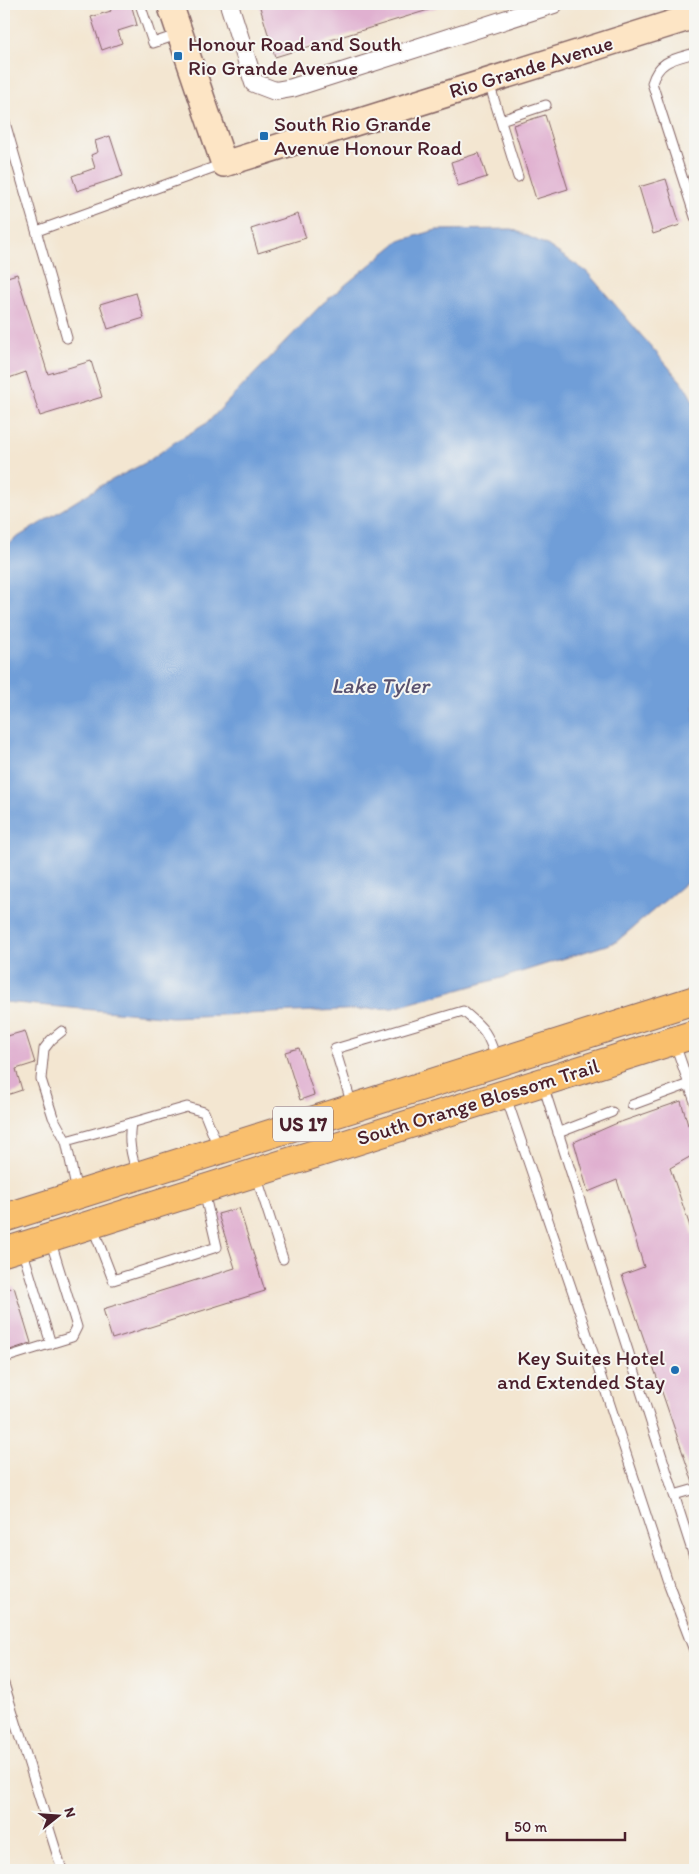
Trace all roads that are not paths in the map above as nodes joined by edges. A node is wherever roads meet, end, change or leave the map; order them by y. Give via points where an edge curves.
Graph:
1 (140, 4) edge
2 (170, 4) edge
3 (229, 4) edge
4 (554, 4) edge
5 (683, 14) edge
6 (180, 34) junction
7 (695, 52) edge
8 (489, 80) junction
9 (546, 105) dead end
10 (4, 119) edge
11 (501, 120) junction
12 (224, 164) junction
13 (518, 177) dead end
14 (695, 218) edge
15 (37, 231) junction
16 (67, 338) dead end
17 (695, 1000) edge
18 (62, 1031) dead end
19 (593, 1032) junction
20 (684, 1038) edge
21 (497, 1062) junction
22 (542, 1082) junction
23 (689, 1084) junction
24 (505, 1094) junction
25 (695, 1102) edge
26 (632, 1105) dead end
27 (353, 1108) junction
28 (612, 1112) dead end
29 (444, 1113) junction
30 (131, 1122) junction
31 (558, 1133) junction
32 (66, 1141) junction
33 (219, 1150) junction
34 (256, 1172) junction
35 (138, 1176) junction
36 (203, 1189) junction
37 (78, 1194) junction
38 (4, 1218) edge
39 (92, 1224) junction
40 (50, 1238) junction
41 (12, 1249) edge
42 (283, 1259) dead end
43 (51, 1344) junction
44 (4, 1358) edge
45 (695, 1489) edge
46 (674, 1495) junction
47 (695, 1560) edge
48 (695, 1653) edge
49 (4, 1684) edge
50 (62, 1870) edge

1 - 6 lane via 153,43
2 - 6 street
3 - 4 street via 254,83 275,91
5 - 8 street, Rio Grande Avenue
6 - 12 street
7 - 14 lane via 664,63 655,72 652,83
8 - 11 lane
8 - 12 street, Rio Grande Avenue
9 - 11 lane
10 - 15 lane
11 - 13 lane
12 - 15 lane
15 - 16 lane
17 - 19 main road, South Orange Blossom Trail / US 17
18 - 32 lane via 44,1049 42,1079 53,1117
19 - 21 main road, South Orange Blossom Trail / US 17
19 - 22 main road via 548,1065
20 - 22 main road, South Orange Blossom Trail / US 17
20 - 23 lane
21 - 27 main road, South Orange Blossom Trail / US 17
21 - 27 lane via 482,1027 463,1011 335,1048
21 - 29 main road via 494,1077 480,1092
22 - 24 main road, South Orange Blossom Trail / US 17
22 - 31 lane
23 - 25 lane
23 - 26 lane
24 - 29 main road, South Orange Blossom Trail / US 17
24 - 48 lane
27 - 33 main road, South Orange Blossom Trail / US 17
28 - 31 lane
29 - 34 main road, South Orange Blossom Trail / US 17
30 - 32 lane
30 - 33 lane via 187,1108 204,1112
30 - 35 lane via 128,1137
31 - 46 lane
32 - 37 lane
33 - 35 main road, South Orange Blossom Trail / US 17
34 - 36 main road, South Orange Blossom Trail / US 17
34 - 42 lane
35 - 37 main road, South Orange Blossom Trail / US 17
36 - 39 main road, South Orange Blossom Trail / US 17
36 - 39 lane via 217,1247 113,1280
37 - 38 main road, South Orange Blossom Trail / US 17
39 - 40 main road, South Orange Blossom Trail / US 17
40 - 41 main road, South Orange Blossom Trail / US 17
40 - 43 lane via 77,1327 72,1337
41 - 43 lane
43 - 44 lane
45 - 46 lane
46 - 47 lane
49 - 50 lane

